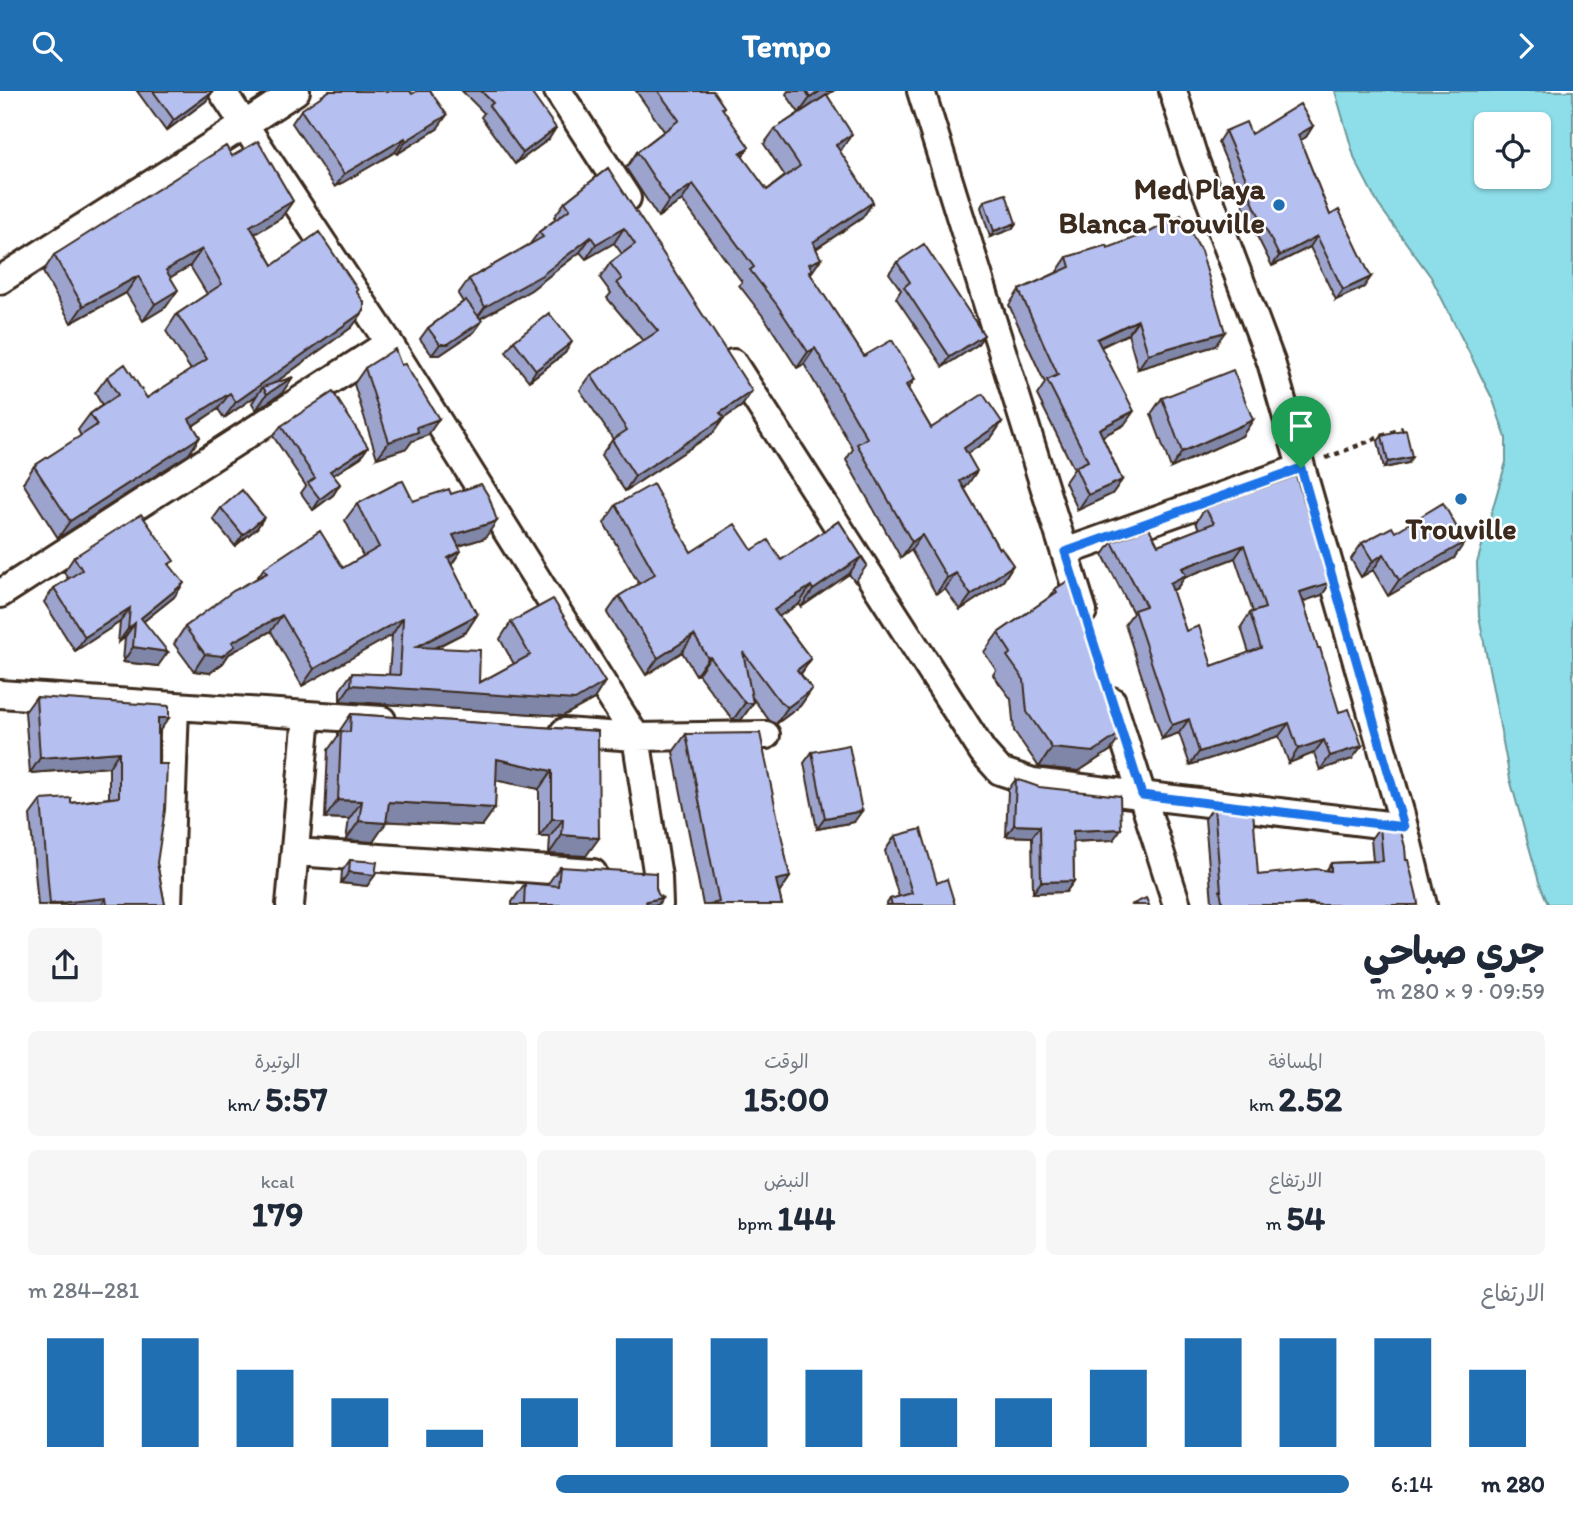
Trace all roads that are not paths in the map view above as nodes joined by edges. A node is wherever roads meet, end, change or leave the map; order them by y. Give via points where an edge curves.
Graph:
1 (222, 91) edge
2 (296, 91) edge
3 (558, 91) edge
4 (921, 91) edge
5 (1173, 91) edge
6 (244, 125) junction
7 (640, 218) edge
8 (0, 280) edge
9 (389, 342) junction
10 (722, 346) edge
11 (1301, 468) junction
12 (1065, 552) junction
13 (0, 594) edge
14 (1089, 629) edge
15 (1105, 680) edge
16 (0, 694) edge
17 (175, 706) junction
18 (307, 715) junction
19 (403, 722) edge
20 (540, 731) edge
21 (766, 734) dead end
22 (636, 737) junction
23 (1142, 795) junction
24 (1404, 827) junction
25 (296, 852) junction
26 (658, 877) junction
27 (168, 905) edge
28 (290, 905) edge
29 (659, 905) edge
30 (1177, 905) edge
31 (1423, 905) edge

1 - 6 street
2 - 6 street
3 - 7 street
4 - 12 street
5 - 11 street via 1271,362
6 - 8 street
6 - 9 street
9 - 13 street
9 - 22 street
10 - 23 street via 983,752 1000,771 1033,782
11 - 12 street
11 - 24 street
12 - 14 street
15 - 23 street
16 - 17 street
17 - 18 street
17 - 27 street
18 - 19 street
18 - 25 street
20 - 22 street
21 - 22 street
22 - 26 street
23 - 24 street
23 - 30 street
24 - 31 street
25 - 26 street
25 - 28 street
26 - 29 street

